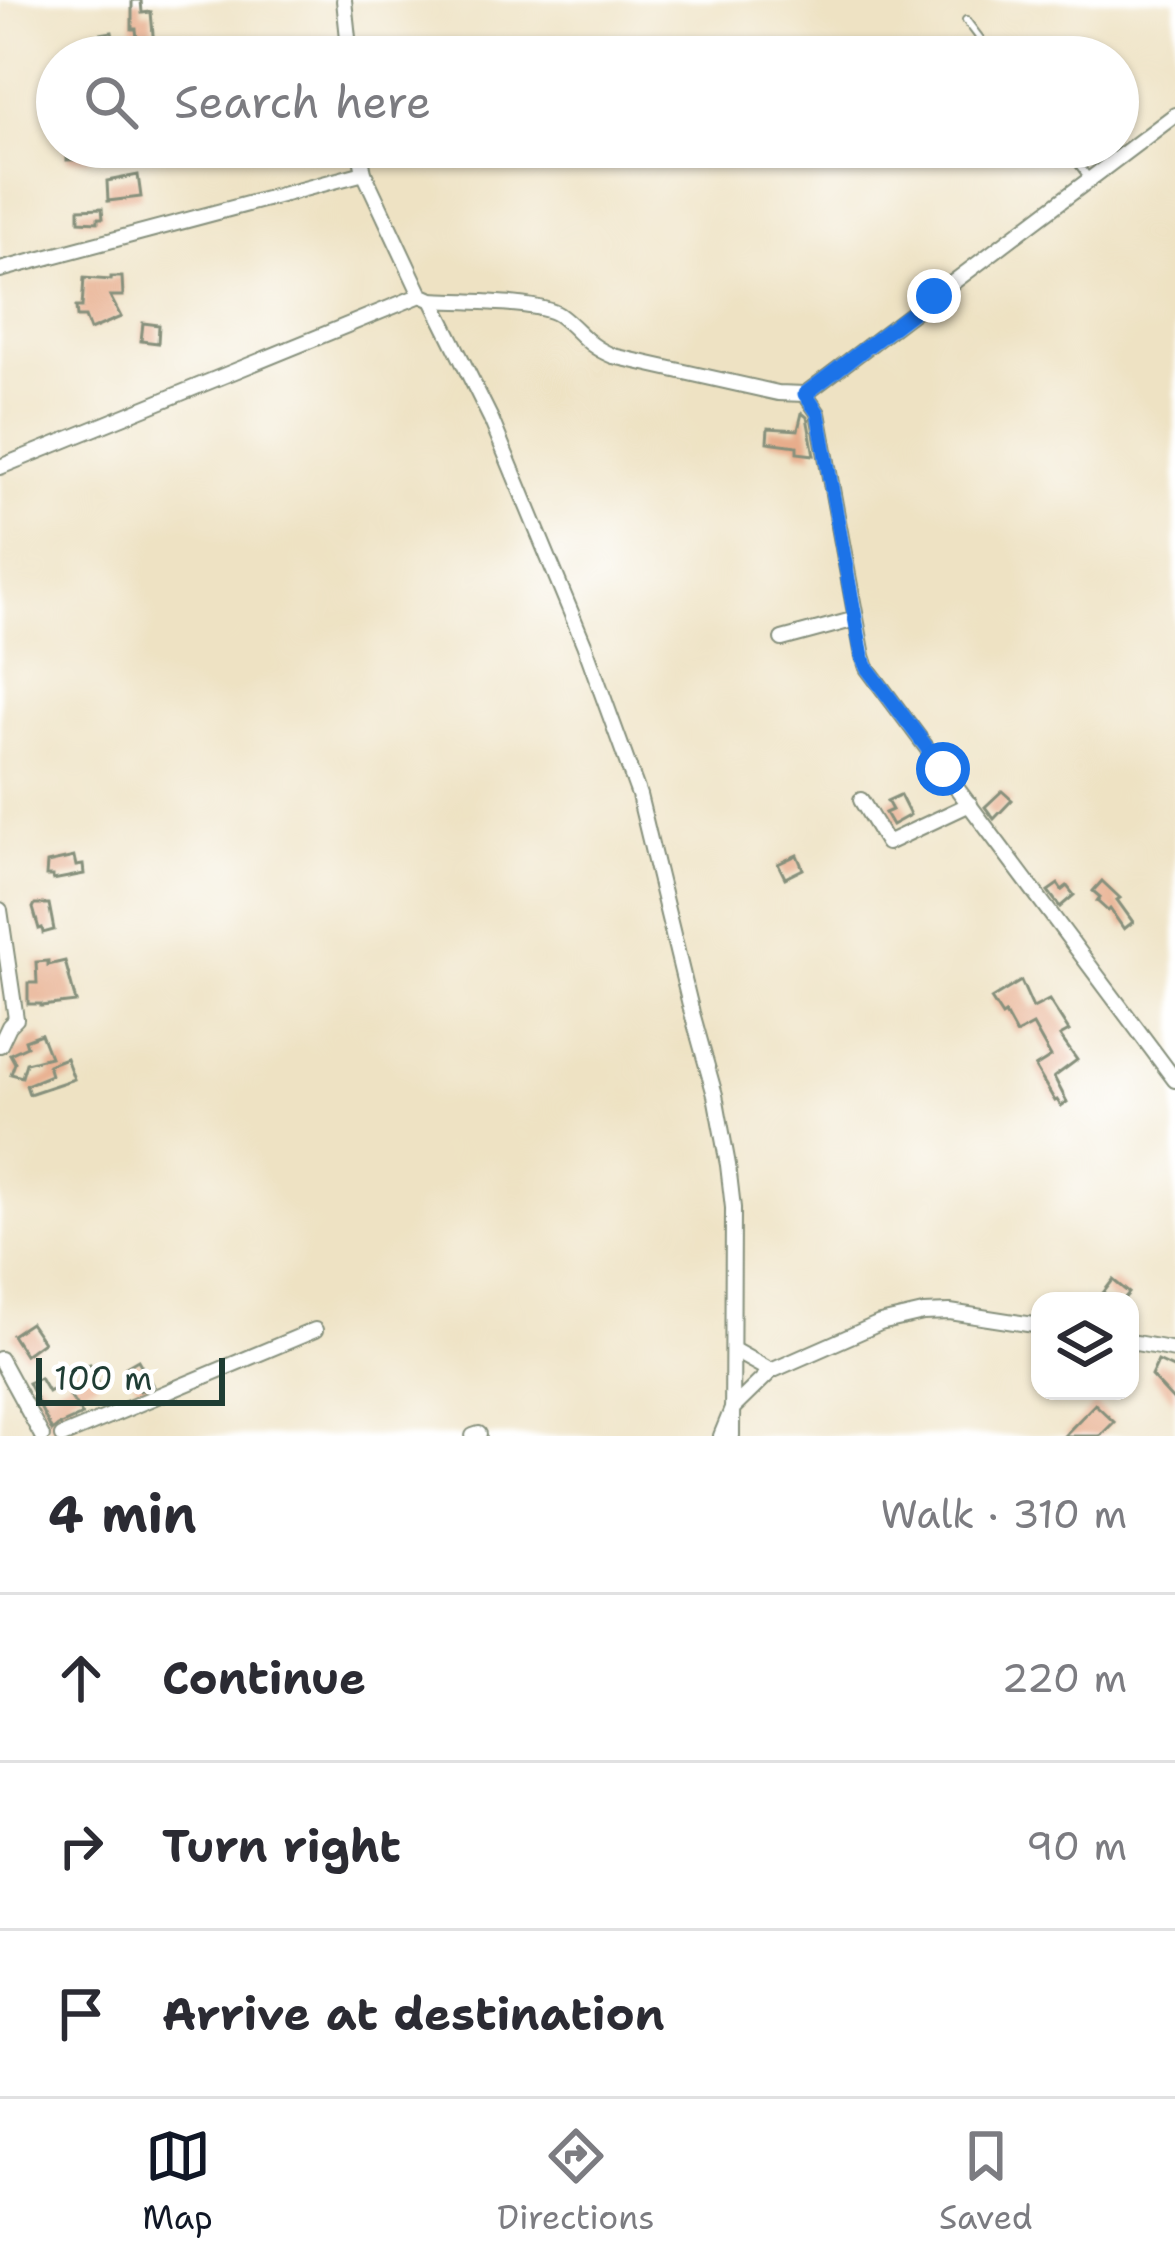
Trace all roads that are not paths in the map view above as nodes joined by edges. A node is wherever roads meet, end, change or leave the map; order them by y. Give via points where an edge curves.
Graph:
1 (344, 0) edge
2 (966, 20) dead end
3 (348, 36) edge
4 (978, 36) edge
5 (1175, 115) edge
6 (1139, 143) edge
7 (363, 168) edge
8 (1081, 168) edge
9 (1106, 168) edge
10 (364, 173) junction
11 (1090, 180) junction
12 (0, 270) edge
13 (427, 297) junction
14 (805, 394) junction
15 (0, 467) edge
16 (856, 619) junction
17 (782, 639) dead end
18 (861, 800) dead end
19 (970, 804) junction
20 (0, 910) edge
21 (0, 1045) edge
22 (1175, 1081) edge
23 (1031, 1324) edge
24 (315, 1330) dead end
25 (1139, 1344) edge
26 (733, 1350) junction
27 (1175, 1350) edge
28 (0, 1358) edge
29 (771, 1371) junction
30 (732, 1409) junction
31 (42, 1436) edge
32 (62, 1436) edge
33 (721, 1436) edge
34 (732, 1436) edge

1 - 3 street
2 - 4 lane
5 - 6 street
7 - 10 street
8 - 11 lane
9 - 11 street
10 - 12 street
10 - 13 street
11 - 14 street
13 - 14 street via 539,308 613,356
13 - 15 street
13 - 26 street via 491,419 639,795 728,1165
14 - 16 street via 818,413
16 - 17 street
16 - 19 street via 867,668
18 - 19 street via 887,843
19 - 22 street
20 - 21 street via 16,1019
23 - 29 street via 923,1313
24 - 32 street
25 - 27 street
26 - 29 street
26 - 30 street
28 - 31 street
29 - 30 street
30 - 33 street
30 - 34 street

